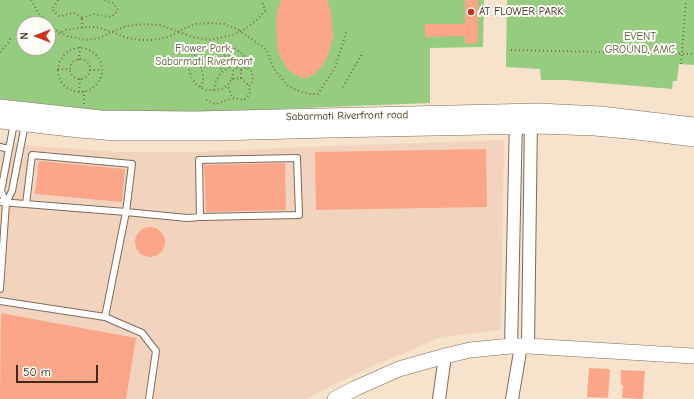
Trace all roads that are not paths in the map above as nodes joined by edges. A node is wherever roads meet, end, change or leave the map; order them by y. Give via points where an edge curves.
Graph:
1 (0, 106) edge
2 (531, 118) junction
3 (14, 119) edge
4 (516, 119) junction
5 (694, 125) edge
6 (694, 139) edge
7 (0, 147) edge
8 (9, 149) junction
9 (3, 202) edge
10 (26, 204) junction
11 (126, 212) junction
12 (200, 217) junction
13 (514, 238) junction
14 (529, 238) junction
15 (0, 290) edge
16 (0, 301) edge
17 (105, 317) junction
18 (520, 346) junction
19 (445, 356) junction
20 (694, 356) edge
21 (149, 399) edge
22 (335, 399) edge
23 (439, 399) edge
24 (512, 399) edge

1 - 3 street, Sabarmati Riverfront road
2 - 4 street, Sabarmati Riverfront road
2 - 5 street, Sabarmati Riverfront road via 601,114
2 - 6 street, Sabarmati Riverfront road
2 - 14 street
3 - 4 street, Sabarmati Riverfront road via 96,124 116,133 216,133 329,130
3 - 8 lane
3 - 9 lane via 12,191
4 - 13 street
7 - 8 lane
8 - 9 lane via 1,191
9 - 10 lane
9 - 15 lane
10 - 11 lane
10 - 11 lane via 32,155 132,164
11 - 12 lane
11 - 17 lane
12 - 12 lane via 299,215 297,158 199,160
13 - 14 street
13 - 18 street
14 - 18 street
16 - 17 lane
17 - 21 lane via 142,333 156,351
18 - 19 street via 470,350
18 - 20 street
18 - 24 street
19 - 22 street via 399,369
19 - 23 street

